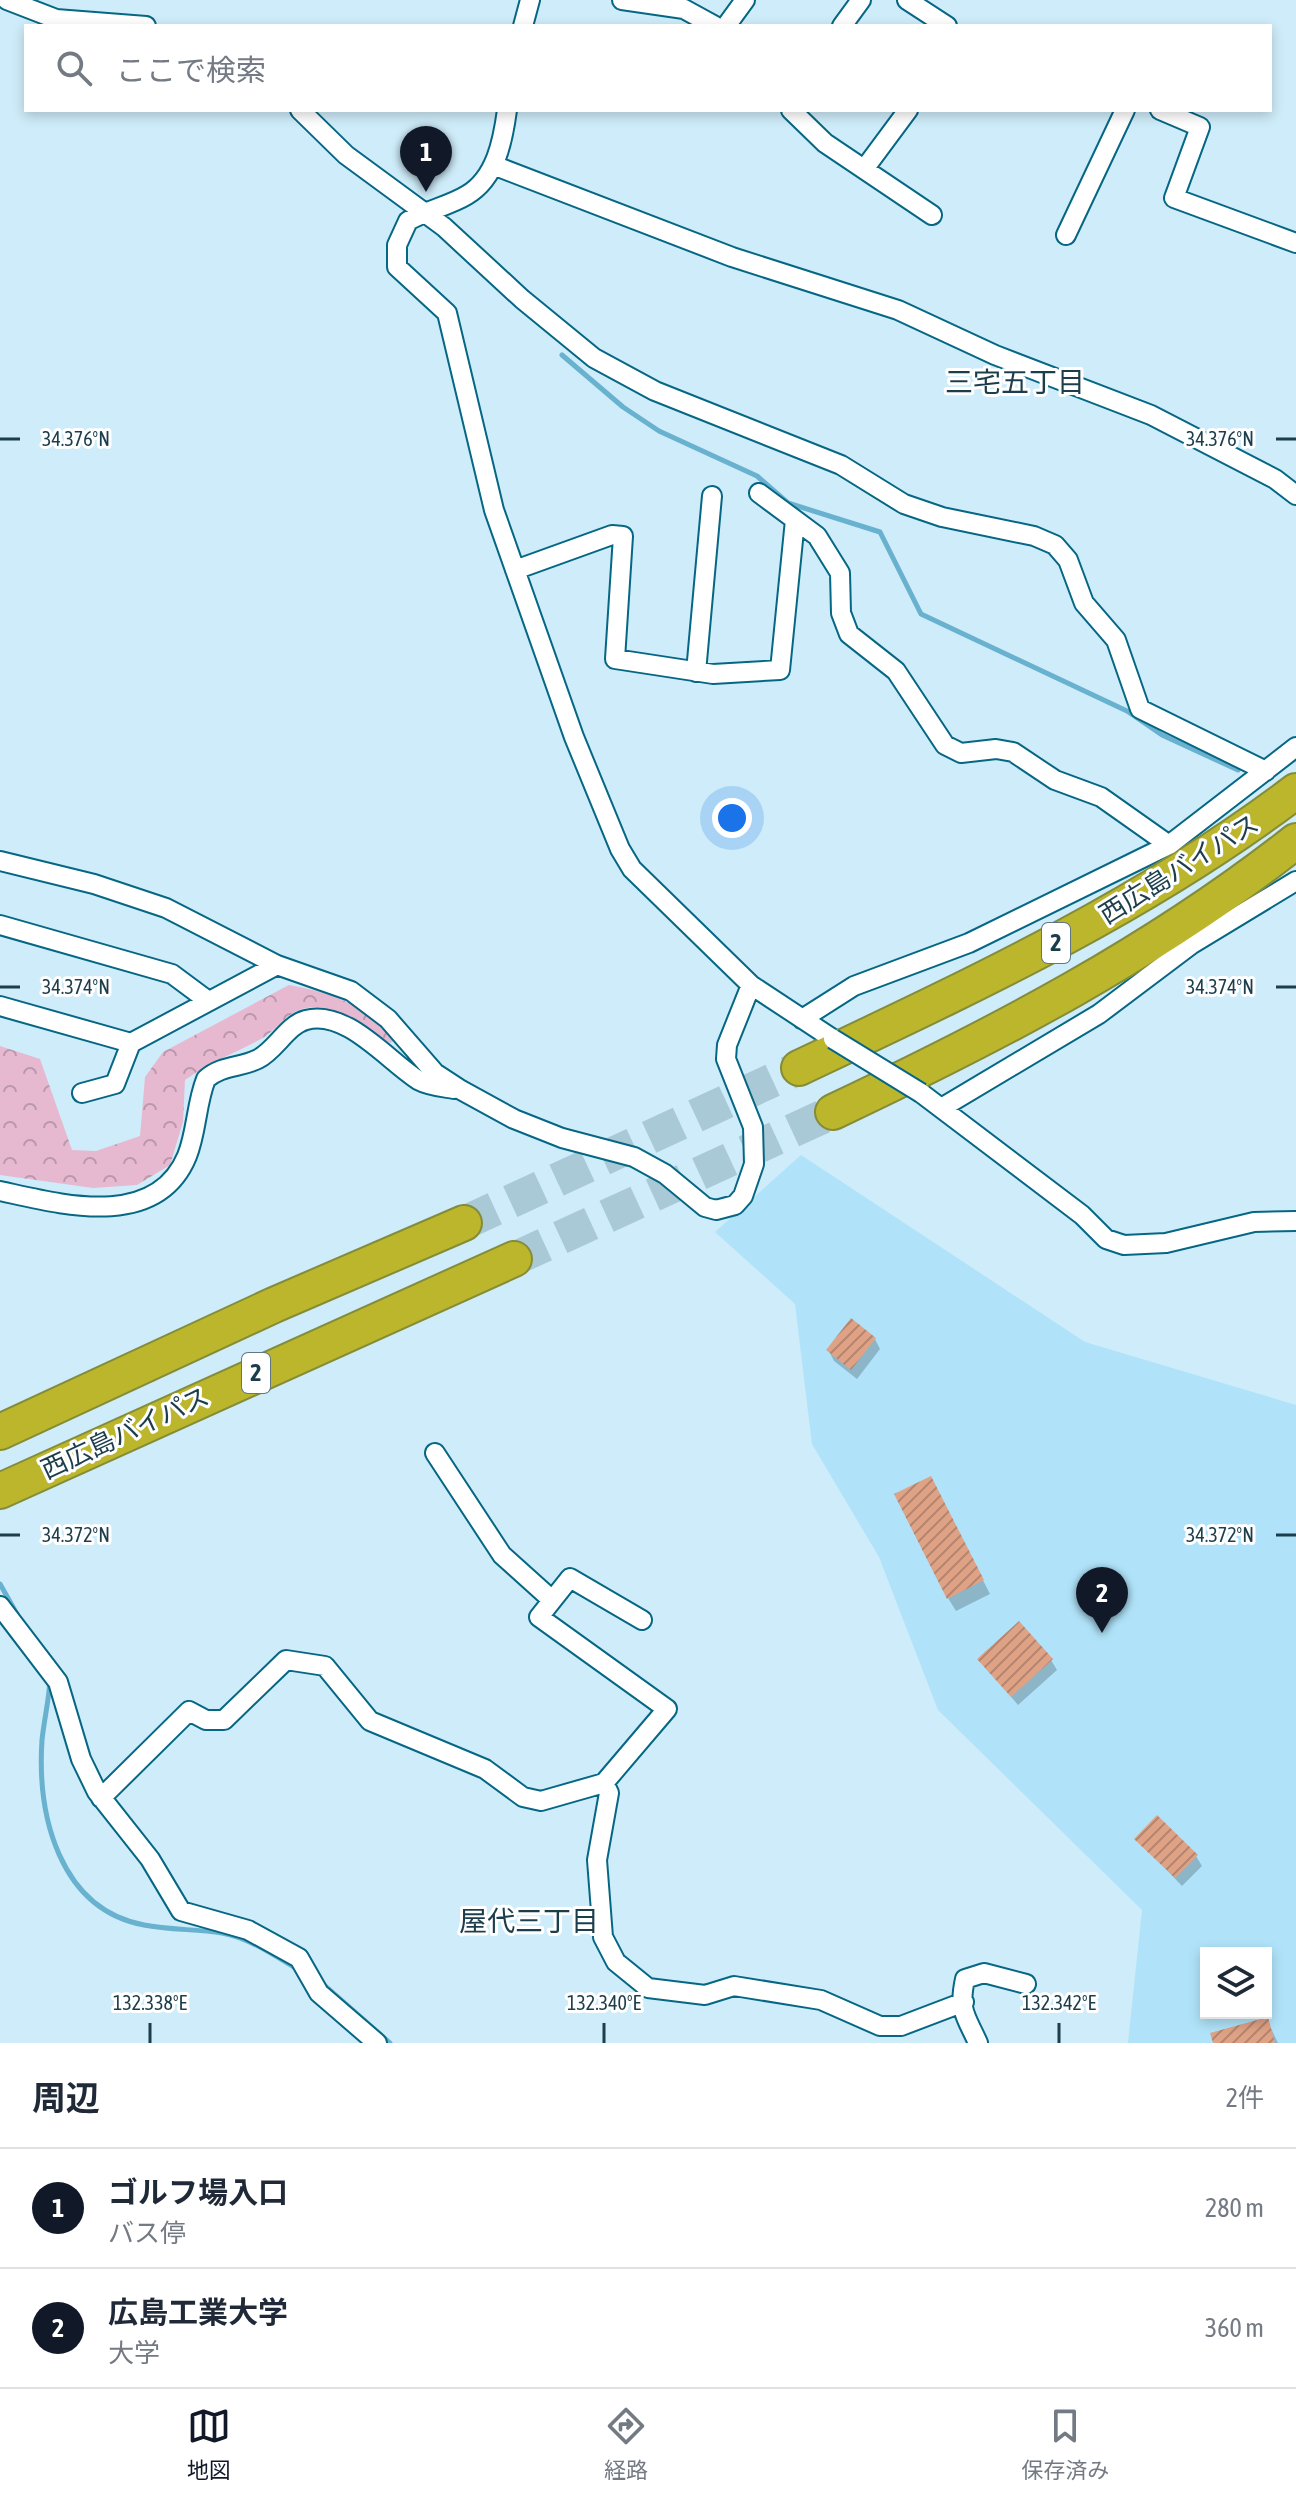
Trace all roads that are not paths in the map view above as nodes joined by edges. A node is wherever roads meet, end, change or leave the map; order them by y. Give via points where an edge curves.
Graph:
1 (7, 0) edge
2 (530, 0) edge
3 (626, 0) edge
4 (745, 0) edge
5 (861, 0) edge
6 (907, 0) edge
7 (120, 24) edge
8 (524, 24) edge
9 (711, 24) edge
10 (727, 24) edge
11 (843, 24) edge
12 (944, 24) edge
13 (302, 112) edge
14 (507, 112) edge
15 (793, 112) edge
16 (907, 112) edge
17 (1124, 112) edge
18 (1165, 112) edge
19 (493, 165) junction
20 (865, 168) junction
21 (425, 212) junction
22 (932, 215) dead end
23 (1066, 235) dead end
24 (1296, 243) edge
25 (759, 493) dead end
26 (1296, 495) edge
27 (712, 496) dead end
28 (795, 520) junction
29 (515, 570) junction
30 (696, 672) junction
31 (1296, 747) edge
32 (1266, 771) junction
33 (1296, 791) edge
34 (1296, 841) edge
35 (1169, 845) junction
36 (0, 861) edge
37 (1296, 881) edge
38 (0, 925) edge
39 (277, 965) junction
40 (751, 985) junction
41 (207, 1000) junction
42 (0, 1006) edge
43 (802, 1019) junction
44 (131, 1043) junction
45 (799, 1068) tunnel mouth
46 (461, 1090) junction
47 (82, 1093) dead end
48 (943, 1107) junction
49 (833, 1112) tunnel mouth
50 (0, 1191) edge
51 (1296, 1221) edge
52 (464, 1223) tunnel mouth
53 (514, 1259) tunnel mouth
54 (0, 1432) edge
55 (435, 1453) dead end
56 (0, 1491) edge
57 (552, 1600) junction
58 (0, 1606) edge
59 (642, 1620) dead end
60 (604, 1783) junction
61 (101, 1798) junction
62 (1026, 1984) dead end
63 (964, 2002) junction
64 (377, 2043) edge
65 (978, 2043) edge

1 - 7 street via 56,19
2 - 8 street
3 - 9 street via 684,9
4 - 10 street
5 - 11 street
6 - 12 street
13 - 21 street via 346,155
14 - 19 street
15 - 20 street via 825,143
16 - 20 street
17 - 23 street
18 - 24 street via 1200,127 1174,198
19 - 21 street via 468,195
19 - 26 street via 732,257 898,310 995,355 1151,415
20 - 22 street
21 - 29 street via 400,232 396,262 403,275 447,313 494,510
21 - 32 street via 594,358 655,391 841,465 904,504 1055,545 1068,560 1084,603 1112,632 1140,709
25 - 28 street
27 - 30 street
28 - 30 street via 780,670
28 - 35 street via 817,536 840,573 841,613 849,634 896,671 945,745 961,753 1013,752 1055,780 1101,797
29 - 30 street via 612,535 623,536 615,659
29 - 40 street via 620,849 632,869
31 - 32 street
32 - 35 street
33 - 45 highway, 西広島バイパス / 2 via 1230,841 1024,961
34 - 49 highway, 西広島バイパス / 2 via 1157,941 1061,998
35 - 43 street via 969,943 854,986
36 - 39 street via 166,908
37 - 48 street via 1203,937 1099,1014
38 - 41 street via 172,974
39 - 41 street
39 - 46 street via 335,983 370,1004 435,1073
40 - 43 street
40 - 46 street via 727,1045 726,1059 754,1136 749,1185 735,1205 705,1207 634,1157 562,1138
41 - 44 street
42 - 44 street
43 - 48 street, bridge
44 - 47 street via 115,1084
46 - 50 street via 427,1084 336,1023 303,1020 257,1059 206,1079 186,1159 156,1194 125,1205 91,1206
48 - 51 street via 1106,1239 1124,1245 1166,1243 1254,1222
52 - 54 highway, 西広島バイパス / 2
53 - 56 highway, 西広島バイパス / 2
55 - 57 street via 502,1555
57 - 59 street via 570,1578
57 - 60 street via 539,1617 667,1709
58 - 61 street via 58,1681 81,1759
60 - 61 street via 541,1801 523,1797 485,1769 370,1721 325,1666 286,1660 224,1720 206,1720 189,1711
60 - 63 street via 609,1793 597,1860 603,1937 616,1962 648,1988 705,1995 734,1986 821,2000 880,2026 901,2026
61 - 64 street via 150,1859 181,1911 248,1930 299,1958 319,1993
62 - 63 street via 984,1973 965,1979
63 - 65 street via 964,2019

